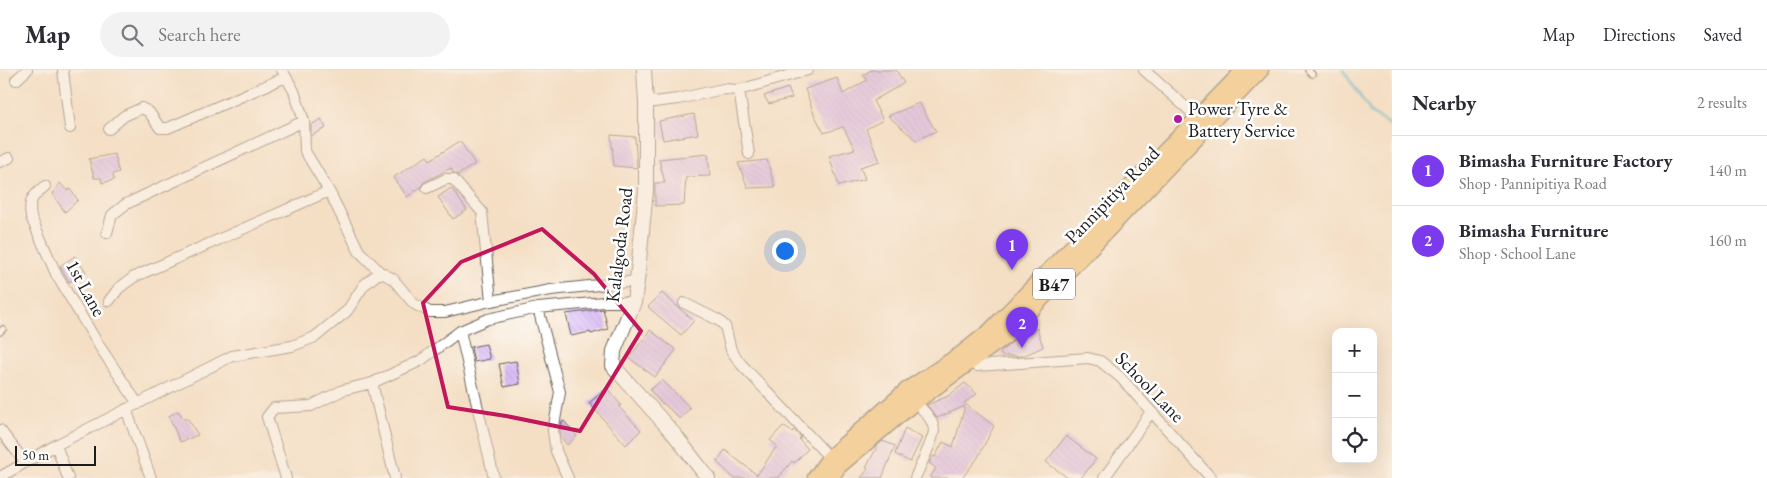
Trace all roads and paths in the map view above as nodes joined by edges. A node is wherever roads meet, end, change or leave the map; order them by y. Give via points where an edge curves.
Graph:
1 (27, 70) edge
2 (63, 70) edge
3 (644, 70) edge
4 (808, 70) edge
5 (1144, 70) edge
6 (1245, 70) edge
7 (1260, 70) edge
8 (284, 74) edge
9 (16, 80) dead end
10 (739, 90) junction
11 (646, 103) junction
12 (1198, 118) junction
13 (304, 120) junction
14 (70, 128) dead end
15 (108, 129) dead end
16 (749, 154) dead end
17 (45, 186) dead end
18 (427, 188) dead end
19 (329, 191) junction
20 (107, 233) dead end
21 (380, 272) junction
22 (637, 281) junction
23 (109, 301) dead end
24 (491, 301) junction
25 (634, 302) junction
26 (684, 303) dead end
27 (538, 308) junction
28 (460, 331) junction
29 (964, 359) junction
30 (372, 383) junction
31 (914, 402) junction
32 (138, 404) junction
33 (126, 409) junction
34 (1151, 412) junction
35 (0, 430) edge
36 (56, 445) junction
37 (830, 458) junction
38 (25, 462) junction
39 (0, 477) edge
40 (68, 478) edge
41 (151, 478) edge
42 (286, 478) edge
43 (395, 478) edge
44 (494, 478) edge
45 (568, 478) edge
46 (708, 478) edge
47 (816, 478) edge
48 (830, 478) edge
49 (915, 478) edge
50 (1104, 478) edge
51 (1211, 478) edge

1 - 9 street
2 - 14 street
3 - 11 street, Kalalgoda Road
4 - 10 street
5 - 12 street
6 - 12 main road, Pannipitiya Road / B47
7 - 29 main road, Pannipitiya Road / B47 via 1006,335
8 - 13 street
8 - 15 street via 168,128 160,128 149,112 142,108 124,116
10 - 11 street via 723,89
10 - 16 street
11 - 22 street, Kalalgoda Road via 646,190
12 - 29 main road, Pannipitiya Road / B47
13 - 19 street via 305,151
13 - 20 street via 126,204 112,215
17 - 32 street, 1st Lane via 32,197 31,217 57,276
18 - 24 street via 453,179 482,212
19 - 21 street via 359,250
19 - 23 street via 134,277
21 - 24 street via 393,279 414,304 430,312 445,312
21 - 32 street via 364,285 347,311 315,337 292,346 232,356
22 - 24 street via 551,290
22 - 25 street, Kalalgoda Road
25 - 27 street
25 - 46 street, Kalalgoda Road via 614,351 613,366 674,434
26 - 37 street via 725,326 731,350 741,364
27 - 28 street via 488,319
27 - 45 street via 560,392 553,431 556,451
28 - 30 street via 420,361
28 - 44 street
29 - 31 main road, Pannipitiya Road / B47
29 - 34 street, School Lane via 977,366 1088,358 1100,361 1120,377
29 - 37 main road, Pannipitiya Road / B47 via 908,390
30 - 42 street via 343,390 311,406 274,408 267,417
30 - 43 street
31 - 48 main road, Pannipitiya Road / B47 via 838,466
31 - 49 street via 932,422 934,432
32 - 33 street
33 - 36 street
33 - 41 street
34 - 50 street
34 - 51 street, School Lane
35 - 38 street
36 - 38 street
36 - 40 street
37 - 47 main road, Pannipitiya Road / B47
38 - 39 street

